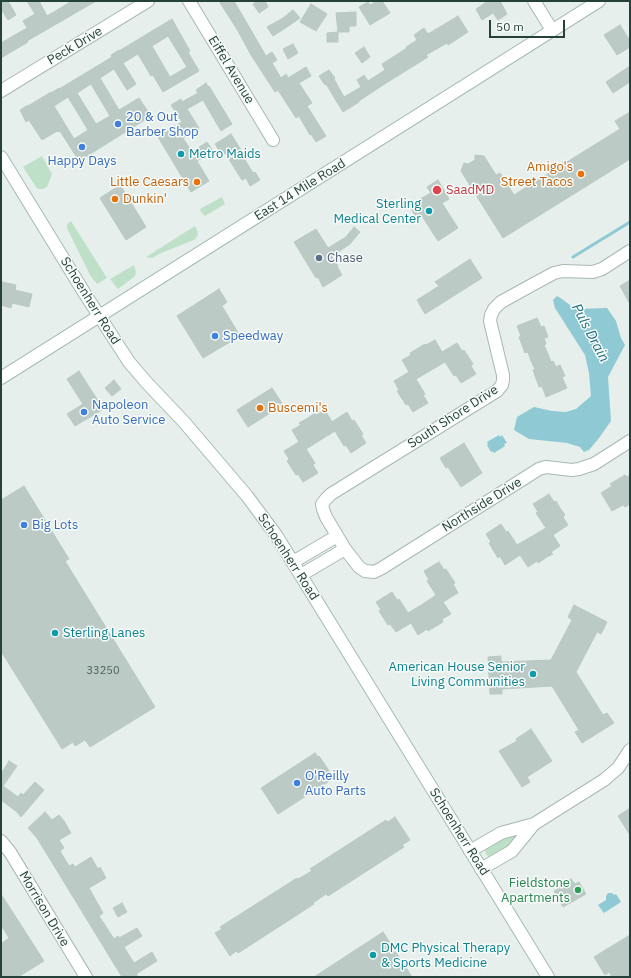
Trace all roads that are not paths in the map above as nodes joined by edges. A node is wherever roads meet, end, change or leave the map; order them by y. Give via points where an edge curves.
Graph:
1 (148, 1) edge
2 (189, 1) edge
3 (534, 1) edge
4 (599, 1) edge
5 (552, 30) junction
6 (1, 91) edge
7 (273, 140) dead end
8 (1, 157) edge
9 (630, 251) edge
10 (99, 316) junction
11 (1, 378) edge
12 (630, 441) edge
13 (341, 542) junction
14 (293, 562) junction
15 (301, 575) junction
16 (630, 750) edge
17 (534, 824) junction
18 (1, 841) edge
19 (470, 851) junction
20 (481, 869) junction
21 (81, 975) edge
22 (548, 977) edge

1 - 6 street, Peck Drive
2 - 7 street, Eiffel Avenue
3 - 5 street
4 - 5 street, East 14 Mile Road
5 - 10 street, East 14 Mile Road
8 - 10 street, Schoenherr Road
9 - 13 street, South Shore Drive via 593,272 554,273 501,302 494,309 490,321 503,375 502,385 498,391 331,494 322,504 323,509
10 - 11 street, East 14 Mile Road
10 - 14 street, Schoenherr Road via 126,358 247,496 276,534
12 - 13 street, Northside Drive via 594,464 580,469 539,469 374,572 359,567
13 - 14 street
13 - 15 street
14 - 15 street, Schoenherr Road
15 - 19 street, Schoenherr Road
16 - 17 street via 618,768 604,780
17 - 19 street via 501,833
17 - 20 street via 512,851
18 - 21 street, Morrison Drive via 10,852
19 - 20 street, Schoenherr Road
20 - 22 street, Schoenherr Road

